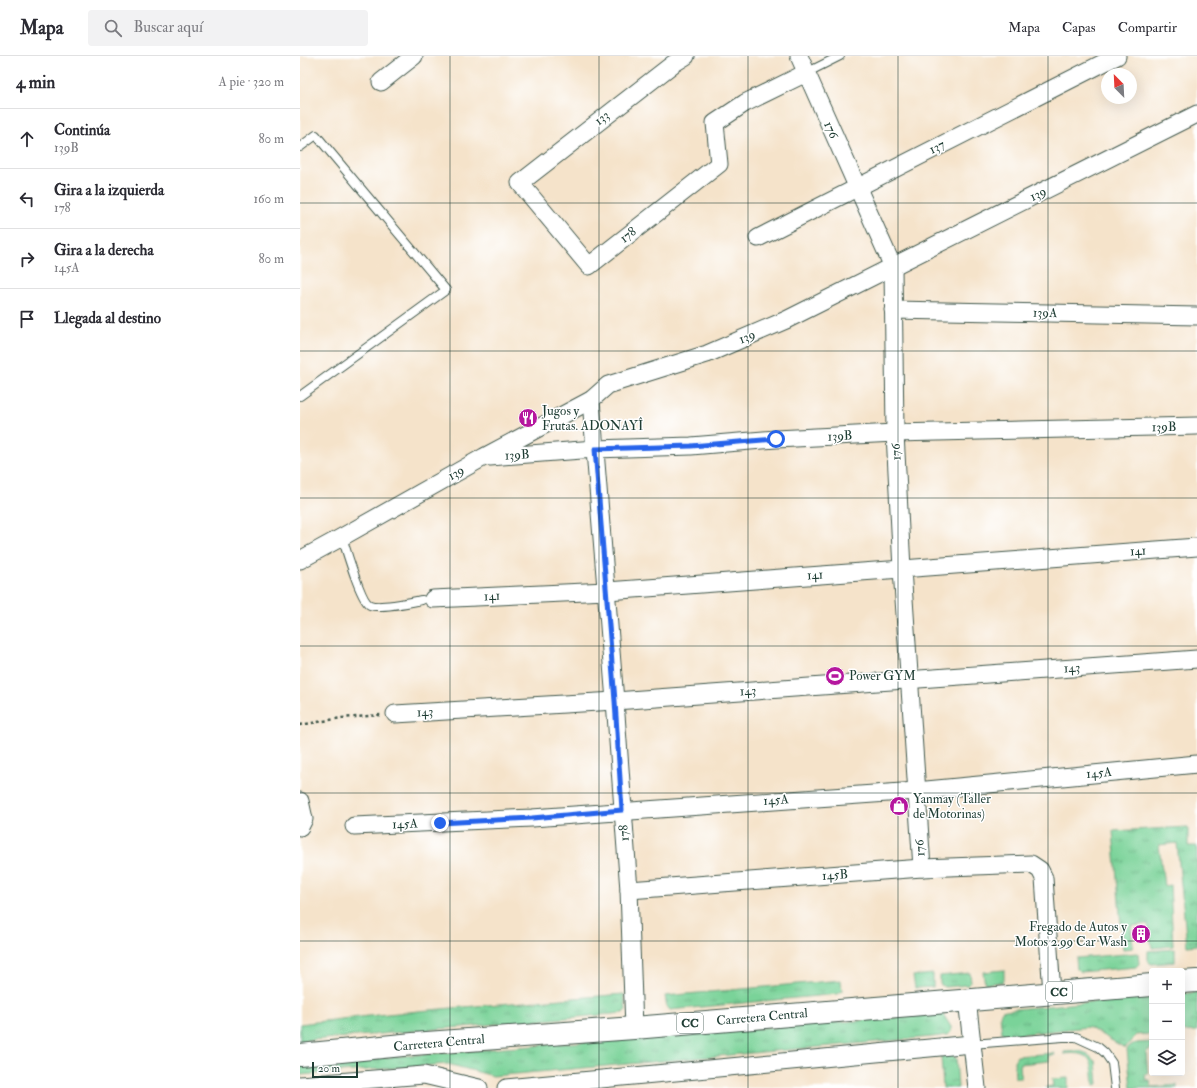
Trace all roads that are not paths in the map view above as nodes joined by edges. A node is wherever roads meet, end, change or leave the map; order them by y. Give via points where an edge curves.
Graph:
1 (414, 56) edge
2 (686, 56) edge
3 (799, 56) edge
4 (840, 56) edge
5 (1116, 56) edge
6 (806, 73) junction
7 (381, 82) dead end
8 (1197, 114) edge
9 (300, 147) edge
10 (520, 183) joint
11 (857, 188) junction
12 (758, 238) dead end
13 (893, 267) junction
14 (893, 310) junction
15 (1197, 316) edge
16 (300, 396) edge
17 (591, 400) junction
18 (1197, 426) edge
19 (895, 433) junction
20 (595, 449) junction
21 (484, 457) junction
22 (342, 538) junction
23 (1197, 546) edge
24 (300, 560) edge
25 (902, 569) junction
26 (606, 591) junction
27 (427, 600) joint
28 (1197, 659) edge
29 (910, 680) junction
30 (615, 701) junction
31 (395, 714) road end
32 (1197, 764) edge
33 (916, 790) junction
34 (300, 801) edge
35 (622, 810) junction
36 (302, 825) edge
37 (354, 826) dead end
38 (922, 868) junction
39 (628, 890) junction
40 (1197, 981) edge
41 (1185, 982) edge
42 (1149, 984) edge
43 (1052, 992) junction
44 (967, 999) junction
45 (634, 1028) junction
46 (972, 1044) junction
47 (300, 1055) edge
48 (641, 1082) edge
49 (300, 1085) edge
50 (479, 1088) edge
51 (506, 1088) edge
52 (977, 1088) edge
53 (1115, 1088) edge

1 - 7 street
2 - 10 street, 133
3 - 6 street, 176
4 - 6 lane
5 - 11 street, 137
6 - 10 street, 178 via 745,103 715,123 719,164 589,266
6 - 11 street, 176
8 - 13 street, 139
9 - 16 lane via 316,135 446,290
11 - 12 street, 137
11 - 13 street, 176
13 - 14 street, 176
13 - 17 street, 139 via 786,320 707,354 608,385
14 - 15 street, 139A
14 - 19 street, 176
17 - 20 street, 178
17 - 21 street, 139
18 - 19 street, 139B
19 - 20 street, 139B via 691,446
19 - 25 street, 176
20 - 21 street, 139B
20 - 26 street, 178
21 - 22 street, 139
22 - 24 street, 139
22 - 27 lane via 364,601 369,605 384,606
23 - 25 street, 141
25 - 26 street, 141
25 - 29 street, 176
26 - 27 street, 141
26 - 30 street, 178
28 - 29 street, 143
29 - 30 street, 143
29 - 33 street, 176
30 - 31 street, 143
30 - 35 street, 178
32 - 33 street, 145A
33 - 35 street, 145A
33 - 38 street, 176
34 - 36 street via 304,819
35 - 37 street, 145A via 516,819
35 - 39 street, 178
38 - 39 street, 145B
38 - 43 street, 145B via 1030,864 1040,870 1044,878
39 - 45 street, 178
40 - 41 main road
42 - 43 main road, Carretera Central / CC
43 - 44 main road, Carretera Central / CC
44 - 45 main road, Carretera Central / CC
44 - 46 street
45 - 47 main road, Carretera Central / CC
46 - 48 street
46 - 52 street
46 - 53 lane via 1076,1037 1098,1047 1112,1063
48 - 51 street
49 - 50 street via 424,1075

